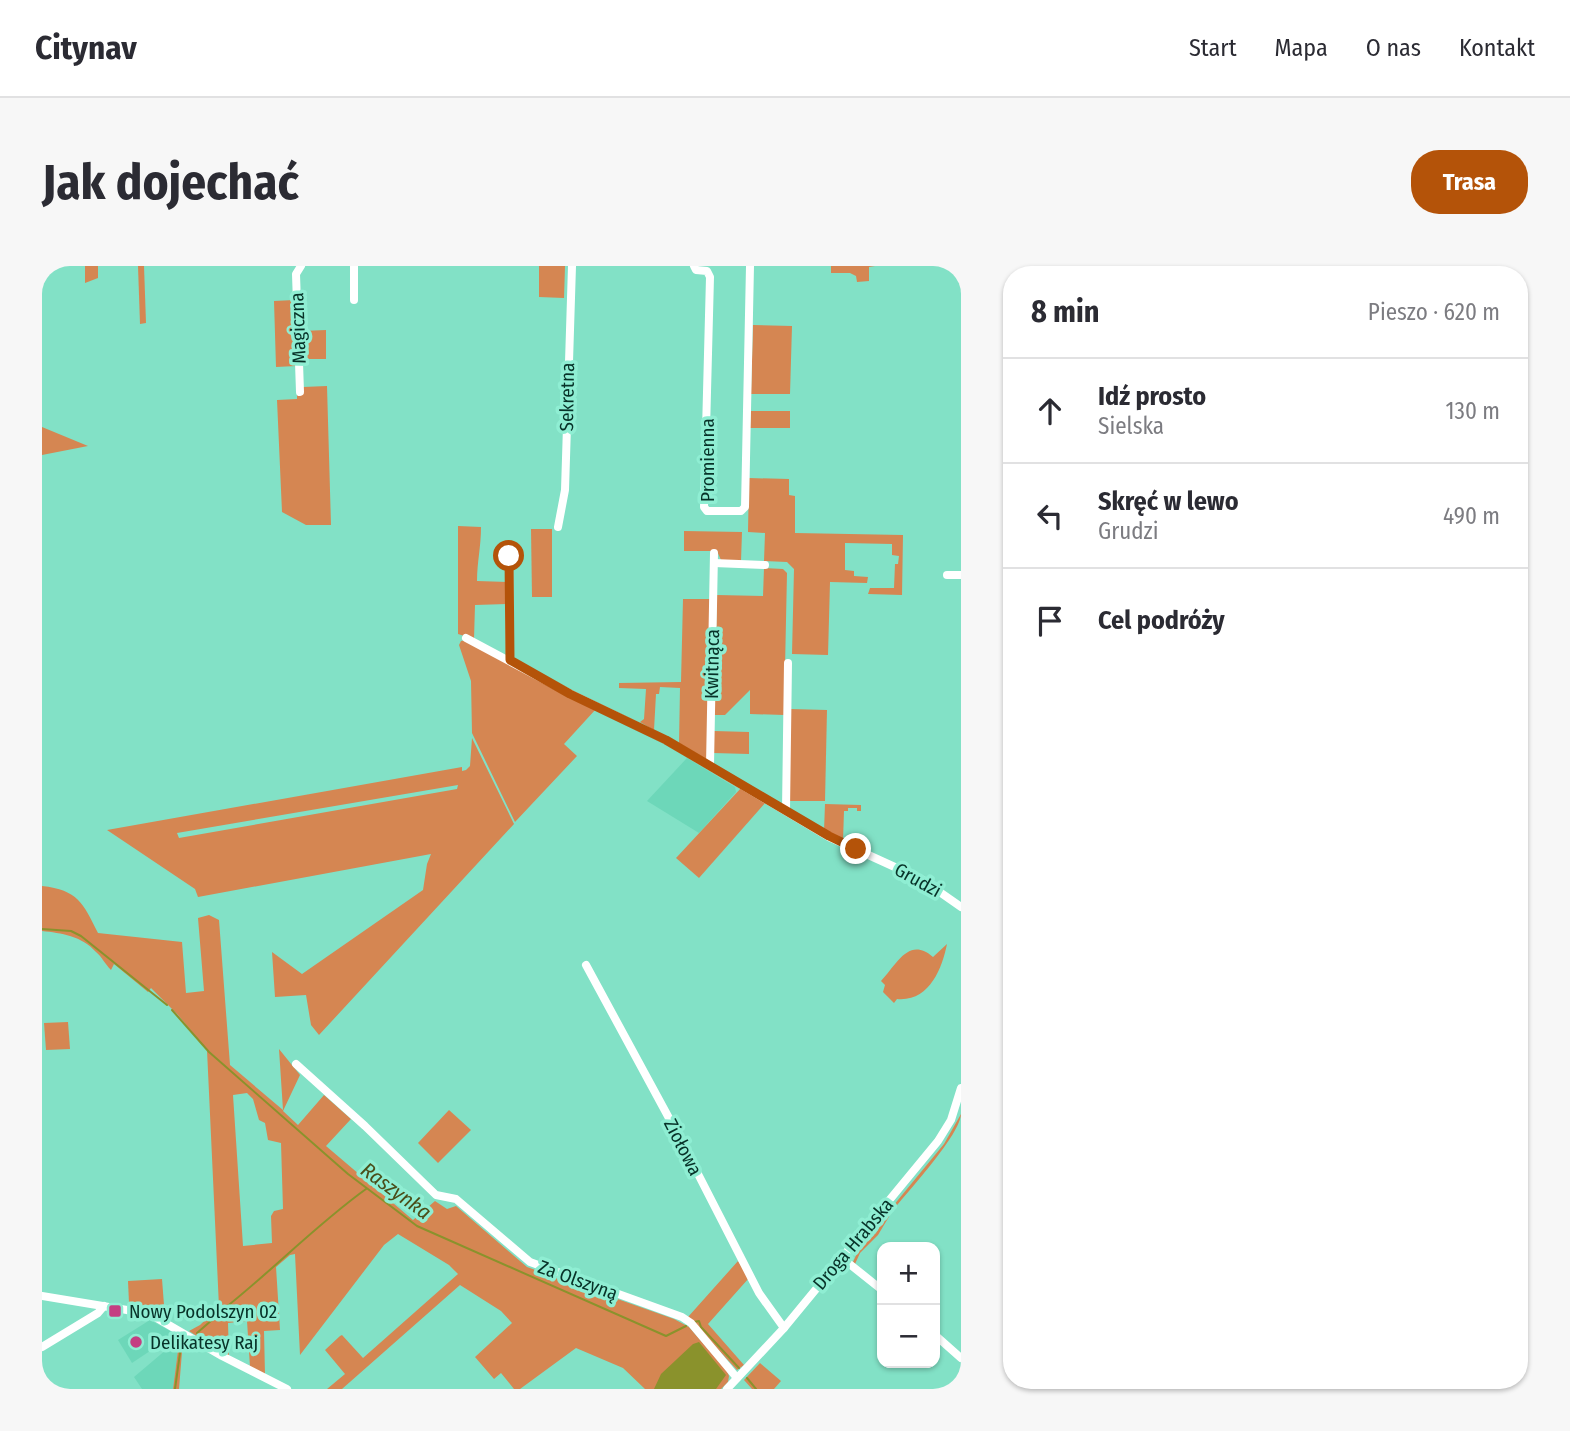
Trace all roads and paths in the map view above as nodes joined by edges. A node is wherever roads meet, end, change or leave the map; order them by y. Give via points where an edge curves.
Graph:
1 (301, 266) edge
2 (354, 266) edge
3 (572, 266) edge
4 (694, 266) edge
5 (750, 266) edge
6 (354, 300) dead end
7 (300, 392) dead end
8 (558, 527) dead end
9 (714, 553) dead end
10 (509, 556) dead end
11 (714, 563) junction
12 (765, 565) dead end
13 (947, 575) dead end
14 (961, 575) edge
15 (466, 638) dead end
16 (510, 660) junction
17 (788, 663) dead end
18 (710, 765) junction
19 (786, 810) junction
20 (961, 907) edge
21 (586, 965) dead end
22 (296, 1064) dead end
23 (961, 1088) edge
24 (842, 1258) junction
25 (877, 1286) edge
26 (42, 1296) edge
27 (104, 1306) junction
28 (784, 1328) junction
29 (940, 1339) edge
30 (42, 1347) edge
31 (961, 1358) edge
32 (737, 1378) junction
33 (281, 1388) edge
34 (727, 1389) edge

1 - 7 street, Magiczna via 296,274
2 - 6 street
3 - 8 street, Sekretna via 565,490
4 - 5 street, Promienna via 710,276 704,507 707,511 741,511 745,507
9 - 11 street, Kwitnąca
10 - 16 street
11 - 12 street
11 - 18 street, Kwitnąca
13 - 14 street
15 - 16 street, Grudzi
16 - 18 street, Grudzi
17 - 19 street
18 - 19 street, Grudzi
19 - 20 street, Grudzi via 829,836 921,879
21 - 28 street, Ziołowa via 759,1293
22 - 32 street, Za Olszyną via 436,1195 456,1199 530,1262 682,1317
23 - 24 street, Droga Hrabska via 942,1134
24 - 25 street
24 - 28 street, Droga Hrabska
26 - 27 street
27 - 30 street
27 - 33 street via 163,1321
28 - 32 street, Droga Hrabska
29 - 31 street
32 - 34 street, Droga Hrabska

